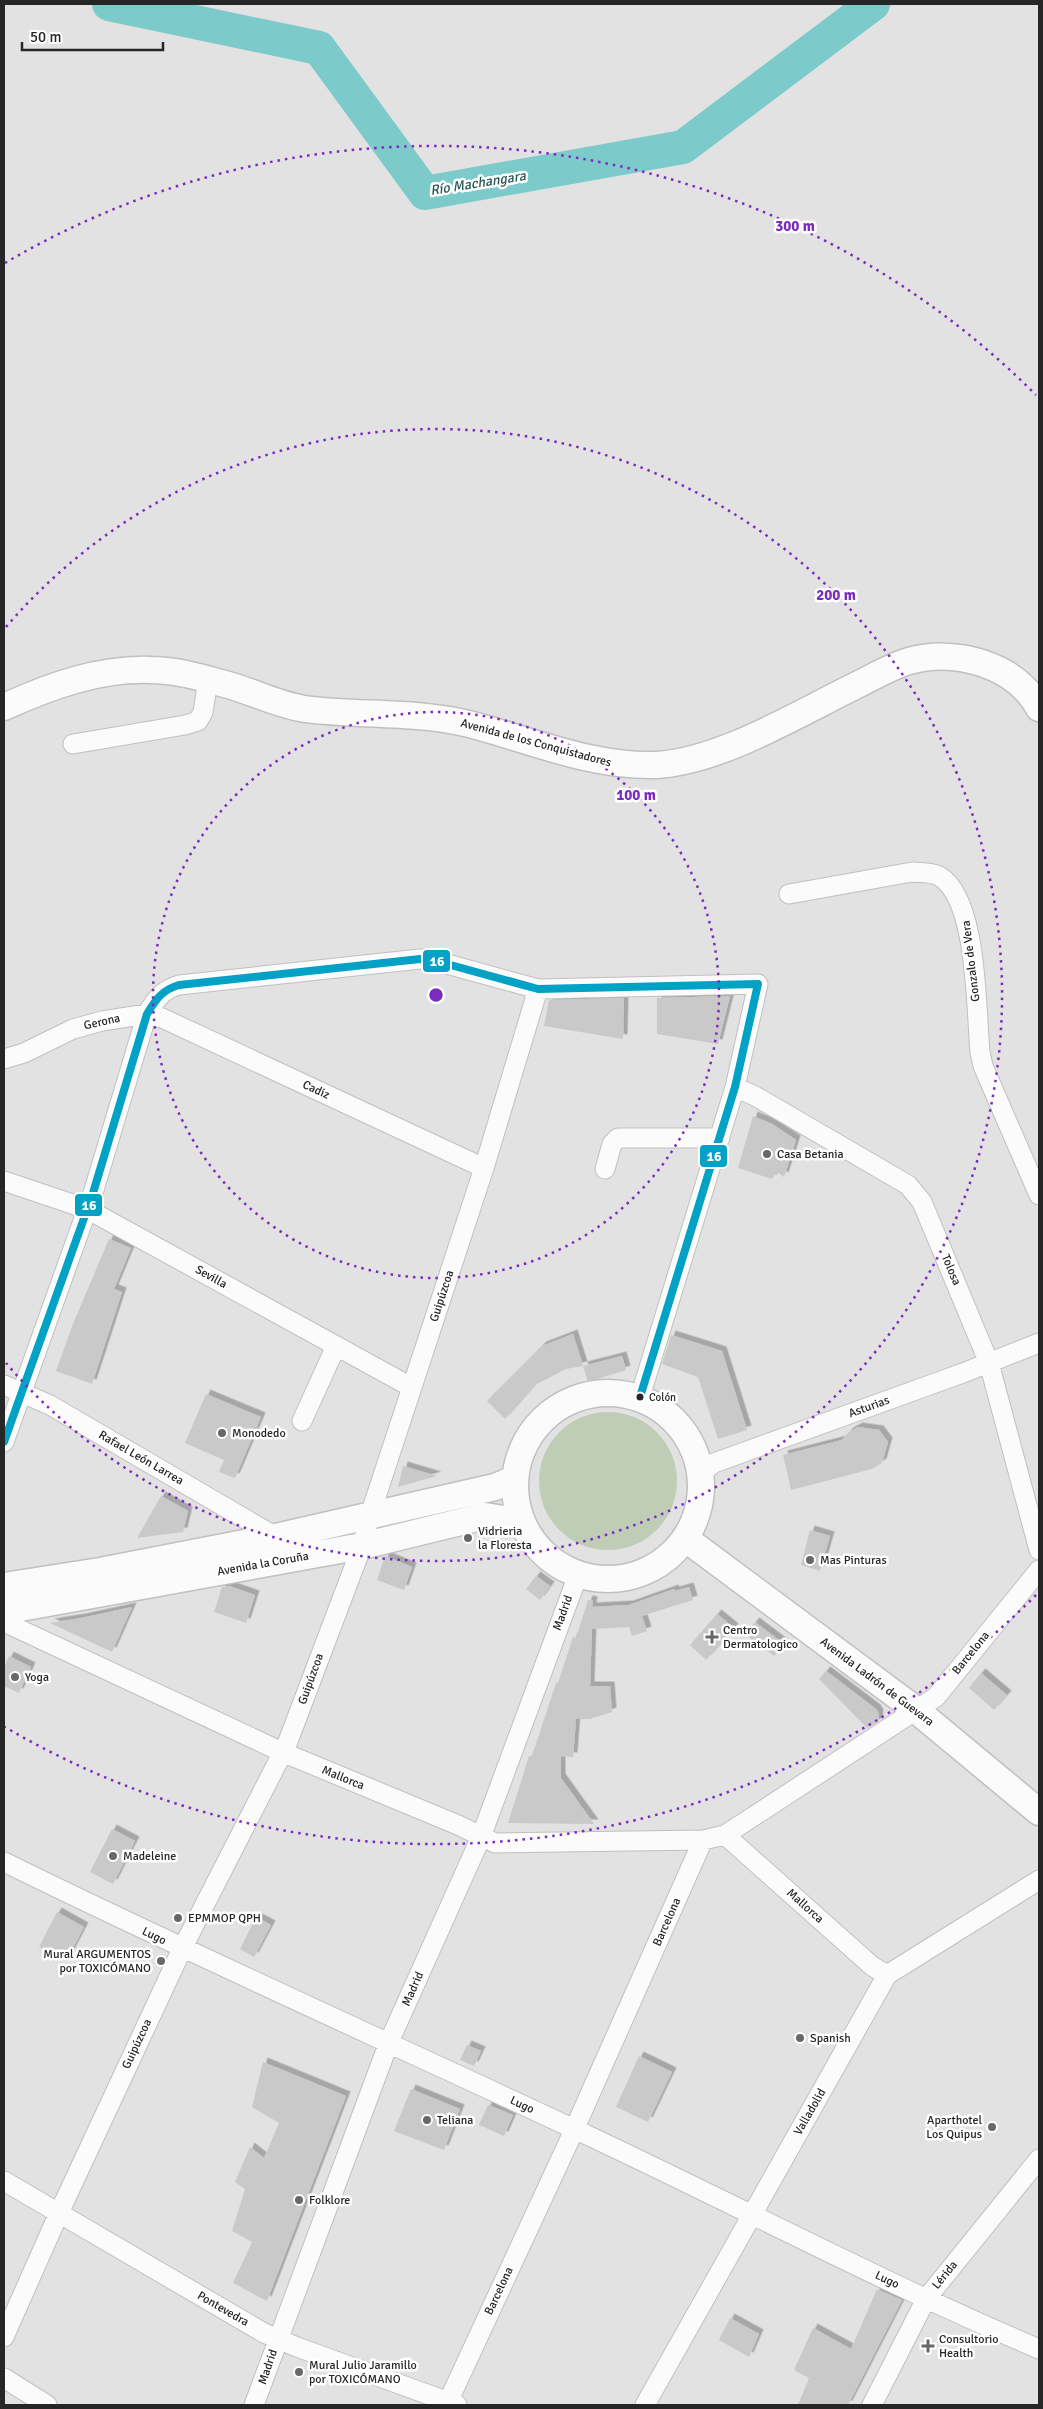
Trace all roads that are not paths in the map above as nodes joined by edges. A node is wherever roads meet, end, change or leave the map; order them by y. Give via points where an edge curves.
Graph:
1 (208, 680) junction
2 (4, 708) edge
3 (1039, 708) edge
4 (74, 744) dead end
5 (788, 894) dead end
6 (538, 989) junction
7 (146, 1014) junction
8 (4, 1059) edge
9 (735, 1087) junction
10 (720, 1138) junction
11 (484, 1168) junction
12 (605, 1168) dead end
13 (4, 1181) edge
14 (1039, 1195) edge
15 (88, 1209) junction
16 (1039, 1343) edge
17 (336, 1346) junction
18 (990, 1362) junction
19 (411, 1387) junction
20 (12, 1388) edge
21 (640, 1398) junction
22 (302, 1421) dead end
23 (4, 1442) edge
24 (701, 1473) junction
25 (514, 1478) junction
26 (370, 1515) junction
27 (522, 1522) junction
28 (276, 1537) junction
29 (686, 1539) junction
30 (362, 1546) junction
31 (1039, 1550) edge
32 (1039, 1570) edge
33 (578, 1575) junction
34 (4, 1586) edge
35 (4, 1611) edge
36 (4, 1622) edge
37 (916, 1710) junction
38 (282, 1752) junction
39 (1039, 1812) edge
40 (725, 1835) junction
41 (481, 1837) junction
42 (704, 1840) junction
43 (4, 1862) edge
44 (1039, 1880) edge
45 (182, 1949) junction
46 (886, 1975) junction
47 (389, 2042) junction
48 (574, 2129) junction
49 (1039, 2159) edge
50 (4, 2181) edge
51 (59, 2212) junction
52 (751, 2216) junction
53 (926, 2298) junction
54 (4, 2337) edge
55 (278, 2339) junction
56 (1037, 2346) edge
57 (4, 2378) edge
58 (452, 2403) edge
59 (47, 2405) edge
60 (254, 2405) edge
61 (645, 2405) edge
62 (872, 2405) edge

1 - 2 main road, Avenida de los Conquistadores via 154,670 126,670 55,686
1 - 3 main road, Avenida de los Conquistadores via 300,708 467,724 594,761 629,766 670,763 726,749 909,661 942,656 977,660 1011,677
1 - 4 street via 204,712 198,720
5 - 14 street, Gonzalo de Vera via 912,872 939,876 949,884 969,928 983,1066
6 - 7 street via 436,961 405,960 179,985 159,995
6 - 9 street via 758,984
6 - 11 street, Guipúzcoa
7 - 8 street, Gerona via 73,1029
7 - 11 street, Cadiz via 162,1018
7 - 15 street
9 - 10 street
9 - 18 street, Tolosa via 908,1185 928,1214
10 - 12 street via 622,1137 612,1144
10 - 21 street
11 - 19 street, Guipúzcoa
13 - 15 street, Sevilla
15 - 17 street, Sevilla
15 - 20 street
16 - 18 street, Asturias
17 - 19 street, Sevilla
17 - 22 street
18 - 24 street, Asturias via 714,1463
18 - 31 street, Tolosa
19 - 26 street, Guipúzcoa
20 - 23 street
20 - 28 street, Rafael León Larrea via 50,1405
21 - 24 main road via 669,1414 690,1441
21 - 25 main road via 615,1392 590,1393 566,1402 545,1416 529,1436
24 - 29 main road via 701,1498 696,1521
25 - 26 main road, Avenida la Coruña via 496,1487
25 - 27 main road via 515,1498
26 - 28 main road, Avenida la Coruña
26 - 30 street, Guipúzcoa
27 - 30 main road, Avenida la Coruña via 485,1516
27 - 33 main road via 544,1555
28 - 34 main road, Avenida la Coruña
29 - 33 main road via 662,1564 636,1576 607,1581
29 - 37 main road, Avenida Ladrón de Guevara
30 - 35 main road, Avenida la Coruña
30 - 38 street, Guipúzcoa
32 - 37 street, Barcelona via 936,1697
33 - 41 street, Madrid
36 - 38 street, Mallorca
37 - 39 main road, Avenida Ladrón de Guevara
37 - 40 street, Barcelona
38 - 41 street, Mallorca
38 - 45 street, Guipúzcoa
40 - 42 street, Barcelona
40 - 46 street, Mallorca
41 - 42 street, Mallorca via 495,1843
41 - 47 street, Madrid
42 - 48 street, Barcelona
43 - 45 street, Lugo
44 - 46 street, Valladolid
45 - 47 street, Lugo
45 - 51 street, Guipúzcoa
46 - 52 street, Valladolid
47 - 48 street, Lugo
47 - 55 street, Madrid
48 - 52 street, Lugo
48 - 58 street, Barcelona
49 - 53 street, Lérida
50 - 51 street, Pontevedra
51 - 54 street, Guipúzcoa
51 - 55 street, Pontevedra
52 - 53 street, Lugo
52 - 61 street, Valladolid
53 - 56 street, Lugo
53 - 62 street, Lérida
55 - 58 street, Pontevedra
55 - 60 street, Madrid
57 - 59 street

